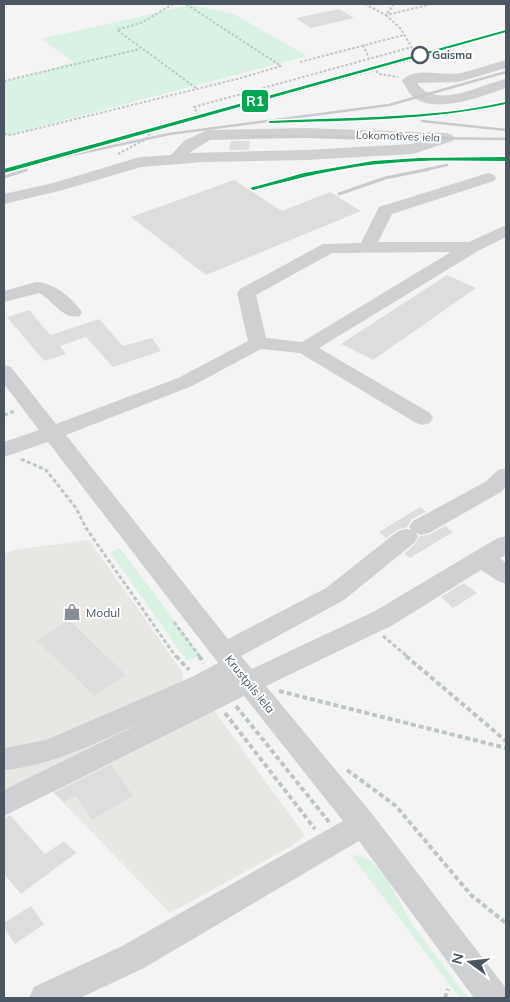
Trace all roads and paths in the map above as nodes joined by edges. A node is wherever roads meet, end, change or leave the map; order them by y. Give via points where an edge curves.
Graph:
1 (173, 4) edge
2 (186, 4) edge
3 (365, 4) edge
4 (394, 4) edge
5 (432, 4) edge
6 (386, 15) junction
7 (404, 35) junction
8 (364, 45) junction
9 (412, 47) junction
10 (140, 48) junction
11 (369, 58) junction
12 (300, 62) dead end
13 (506, 64) edge
14 (375, 70) junction
15 (4, 81) edge
16 (409, 81) junction
17 (506, 83) edge
18 (196, 88) junction
19 (201, 119) junction
20 (4, 134) edge
21 (177, 159) junction
22 (117, 168) junction
23 (488, 178) dead end
24 (4, 199) edge
25 (506, 230) edge
26 (472, 247) junction
27 (367, 248) junction
28 (4, 297) edge
29 (73, 312) dead end
30 (258, 343) junction
31 (305, 348) junction
32 (4, 371) edge
33 (20, 409) dead end
34 (4, 415) edge
35 (423, 418) dead end
36 (52, 433) junction
37 (11, 447) edge
38 (506, 475) edge
39 (86, 528) dead end
40 (506, 544) edge
41 (482, 558) junction
42 (506, 575) edge
43 (369, 625) junction
44 (236, 667) junction
45 (506, 741) edge
46 (506, 748) edge
47 (4, 758) edge
48 (344, 768) dead end
49 (4, 804) edge
50 (363, 824) junction
51 (506, 923) edge
52 (448, 989) dead end
53 (45, 998) edge
54 (445, 998) edge
55 (494, 998) edge

1 - 10 path via 143,22 117,30
2 - 18 path via 281,66
3 - 6 path
4 - 6 path
5 - 6 path
6 - 7 path
7 - 8 path
7 - 9 path
8 - 11 path
8 - 12 path
9 - 11 path
9 - 14 path via 422,57
10 - 15 path
10 - 18 path
11 - 19 path via 194,107
13 - 16 street via 459,78 418,77
14 - 16 path
14 - 19 path
16 - 17 street via 412,90 422,96 448,100
18 - 20 path
19 - 22 path via 151,132 146,139 117,155
21 - 21 street, Lokomotīves iela via 413,149 447,138 307,133 207,135 192,142
21 - 22 street, Lokomotīves iela via 140,162
22 - 24 street, Lokomotīves iela
23 - 27 street via 385,210
25 - 26 street
26 - 27 street
26 - 31 street
27 - 30 street via 329,248 246,294
28 - 29 street via 36,286 46,288
30 - 31 street
30 - 36 street via 185,382
31 - 35 street
32 - 36 street, Krustpils iela
33 - 34 path
36 - 37 street
36 - 44 street, Krustpils iela
37 - 39 path via 19,458 46,470 76,508
38 - 44 street via 493,487 414,532
40 - 41 street
41 - 42 street
41 - 43 street
43 - 44 street
43 - 45 path
44 - 46 path
44 - 47 street via 50,751
44 - 49 street
44 - 50 street, Krustpils iela
48 - 51 path via 396,806 471,895
50 - 53 street via 133,957
50 - 55 street, Krustpils iela
52 - 54 path

